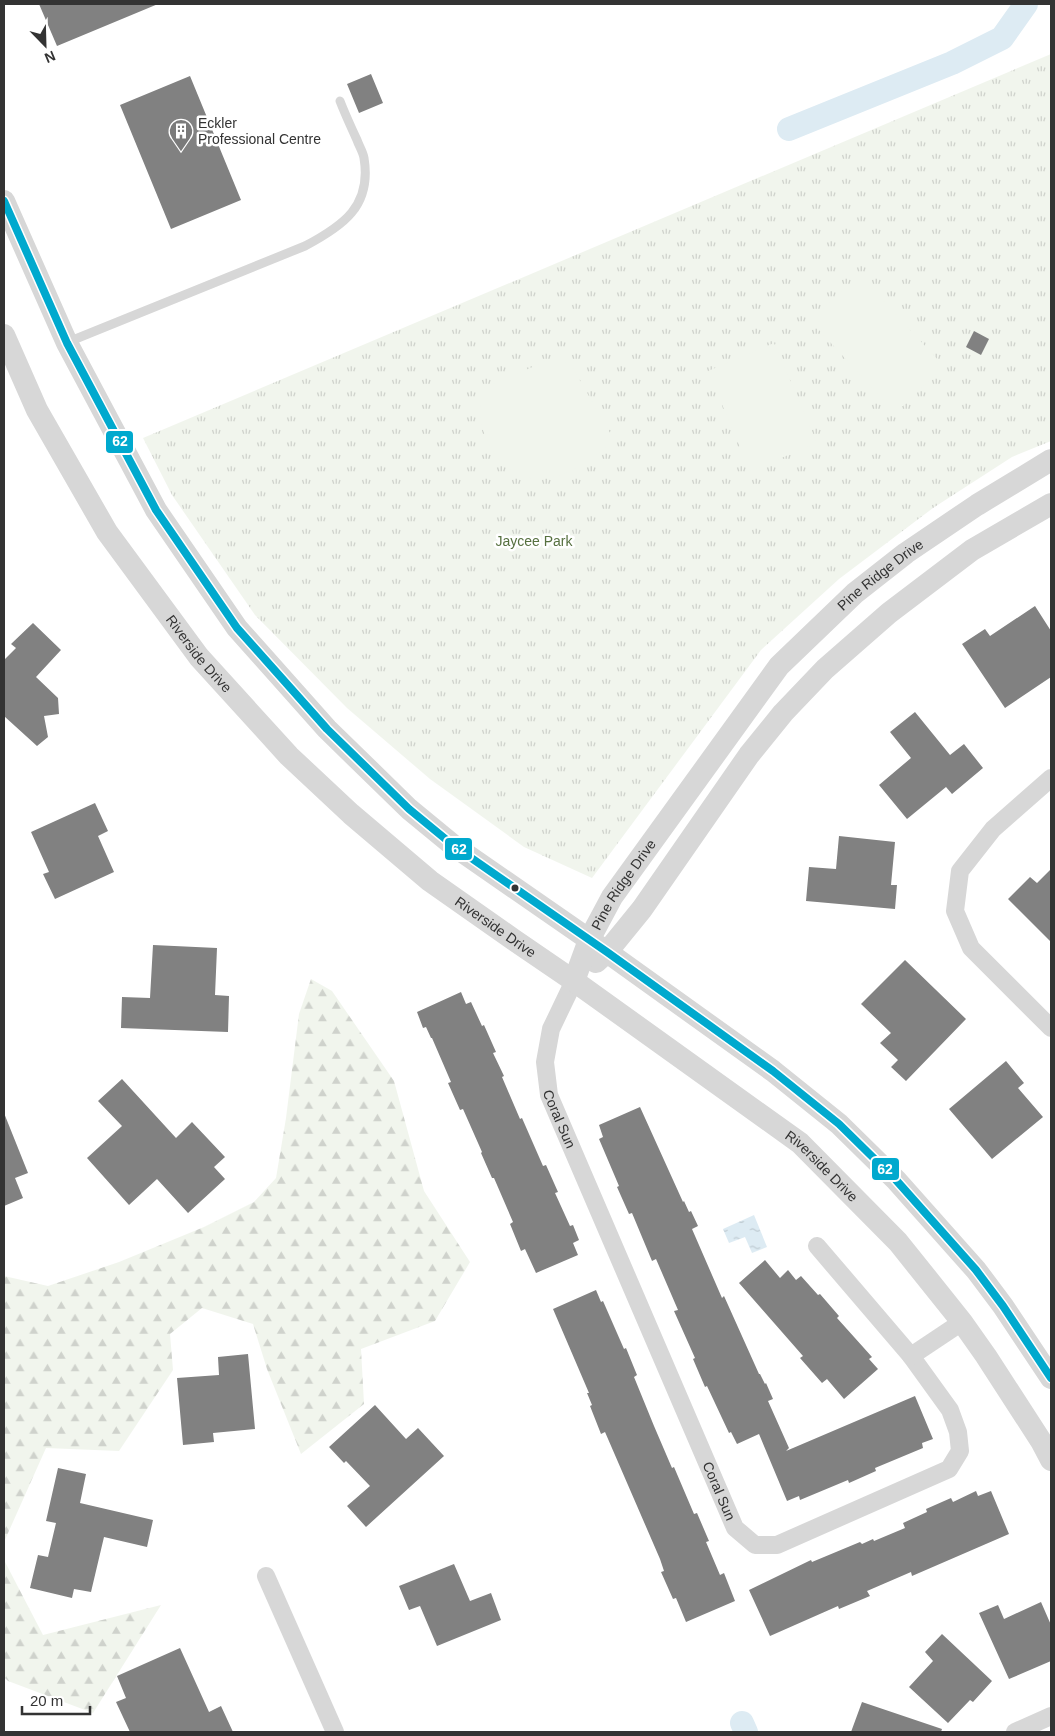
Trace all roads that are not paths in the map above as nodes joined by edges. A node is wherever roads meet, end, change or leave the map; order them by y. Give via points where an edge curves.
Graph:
1 (340, 101) dead end
2 (4, 201) edge
3 (4, 335) edge
4 (68, 342) junction
5 (1051, 460) edge
6 (1051, 504) edge
7 (1051, 778) edge
8 (598, 946) junction
9 (574, 981) junction
10 (1051, 1028) edge
11 (817, 1246) dead end
12 (962, 1322) junction
13 (911, 1356) junction
14 (1051, 1378) edge
15 (1051, 1460) edge
16 (266, 1576) dead end
17 (1051, 1716) edge
18 (335, 1732) edge
19 (1015, 1732) edge

1 - 4 lane via 364,156 365,184 358,204 347,219 305,246
2 - 4 street
3 - 9 street, Riverside Drive via 37,410 107,532 199,657 289,756 352,814 430,880
4 - 8 street via 156,510 237,628 327,729 409,809 454,846
5 - 8 street, Pine Ridge Drive via 976,505 906,553 855,593 779,666 612,897
6 - 8 street, Pine Ridge Drive via 972,550 889,613 825,669 749,755 642,909
7 - 10 street via 993,829 960,871 955,911 971,948
8 - 9 street, Pine Ridge Drive
8 - 14 street via 773,1071 839,1124 896,1180 976,1270
9 - 12 street, Riverside Drive via 800,1143 898,1242
9 - 13 street, Coral Sun via 552,1029 545,1062 549,1095 735,1528 755,1545 777,1545 949,1469 960,1451 958,1432 950,1410
11 - 13 street, Coral Sun
12 - 13 street
12 - 15 street, Riverside Drive via 1042,1441
16 - 18 street
17 - 19 street

